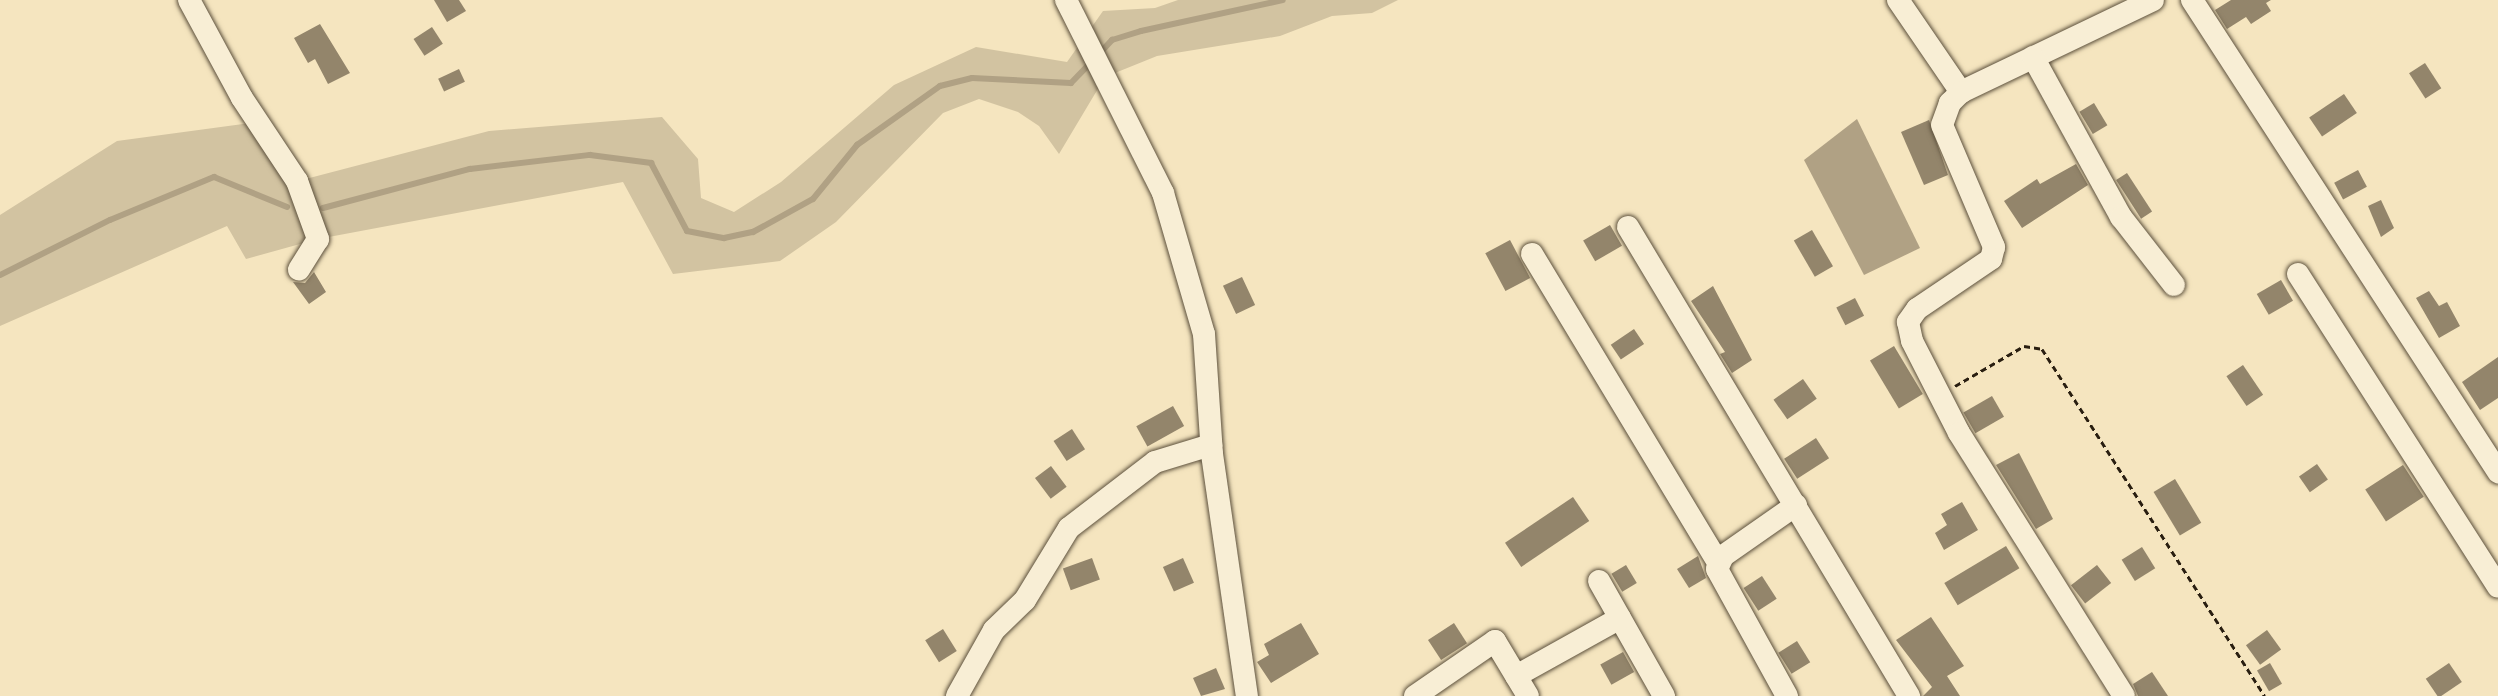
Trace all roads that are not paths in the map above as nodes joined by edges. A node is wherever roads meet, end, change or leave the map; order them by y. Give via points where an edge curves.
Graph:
1 (189, 0) edge
2 (1066, 0) edge
3 (1898, 0) edge
4 (2153, 0) edge
5 (2192, 0) edge
6 (2033, 57) junction
7 (1961, 92) junction
8 (1628, 227) dead end
9 (1532, 254) dead end
10 (299, 270) dead end
11 (2298, 274) dead end
12 (2174, 285) dead end
13 (1211, 445) junction
14 (2498, 472) edge
15 (1796, 505) junction
16 (1718, 562) junction
17 (1599, 581) dead end
18 (2498, 587) edge
19 (1620, 618) junction
20 (1516, 676) junction
21 (957, 696) edge
22 (1247, 696) edge
23 (1415, 696) edge
24 (1528, 696) edge
25 (1664, 696) edge
26 (1787, 696) edge
27 (1909, 696) edge
28 (2124, 696) edge

1 - 10 street via 242,98 297,181 318,239
2 - 13 street via 1163,193 1204,334
3 - 7 street
4 - 6 street
5 - 14 street
6 - 7 street
6 - 12 street via 2121,217
7 - 28 street via 1950,103 1942,125 1994,247 1991,259 1928,297 1908,322 1940,395
8 - 15 street
9 - 16 street
11 - 18 street
13 - 21 street via 1155,462 1069,528 1025,600 994,630
13 - 22 street
15 - 16 street
15 - 27 street
16 - 26 street
17 - 19 street
19 - 20 street
19 - 25 street
20 - 23 street via 1495,641
20 - 24 street

